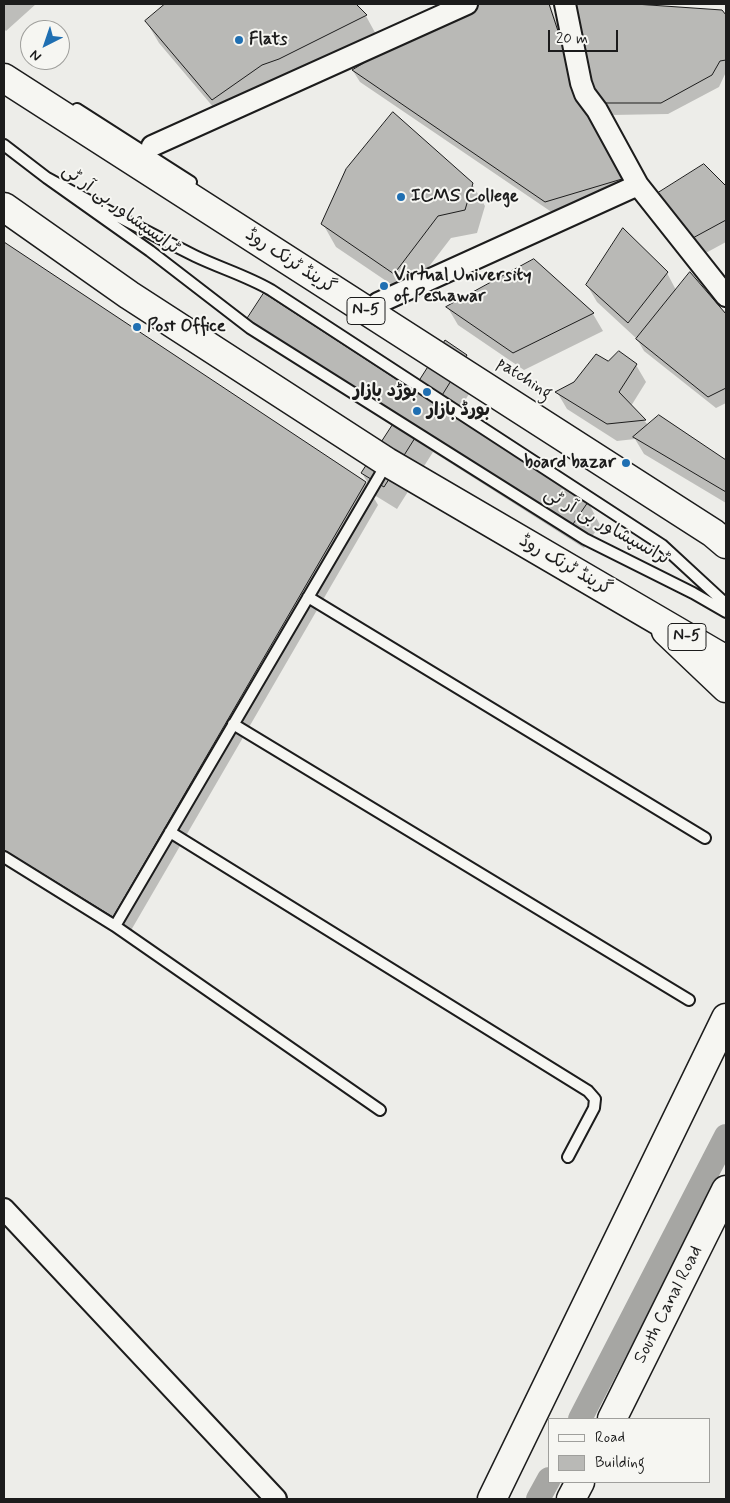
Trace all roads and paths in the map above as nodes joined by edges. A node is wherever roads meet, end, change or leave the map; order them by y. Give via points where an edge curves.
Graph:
1 (467, 4) edge
2 (565, 4) edge
3 (4, 78) edge
4 (67, 102) dead end
5 (4, 145) edge
6 (152, 146) dead end
7 (47, 178) junction
8 (638, 185) junction
9 (200, 188) dead end
10 (4, 206) edge
11 (726, 296) edge
12 (378, 303) dead end
13 (551, 417) dead end
14 (387, 462) junction
15 (721, 535) edge
16 (308, 597) junction
17 (726, 604) edge
18 (726, 612) edge
19 (647, 614) junction
20 (726, 660) edge
21 (726, 688) edge
22 (233, 724) junction
23 (170, 832) junction
24 (705, 838) dead end
25 (4, 857) edge
26 (115, 926) junction
27 (688, 1000) dead end
28 (726, 1018) edge
29 (380, 1110) dead end
30 (568, 1157) dead end
31 (726, 1190) edge
32 (4, 1209) edge
33 (612, 1418) edge
34 (580, 1483) edge
35 (276, 1499) edge
36 (492, 1499) edge
37 (572, 1499) edge

1 - 6 street
2 - 8 street via 580,83
3 - 15 main road, گرینڈ ٹرنک روڈ / N-5 via 319,273 713,533
4 - 9 lane
5 - 7 lane
7 - 17 lane, ٹرانسپشاور بی آر ٹی via 188,252 260,283 662,545
7 - 18 lane, ٹرانسپشاور بی آر ٹی via 250,328 585,539
8 - 11 street
8 - 12 street
10 - 14 main road, گرینڈ ٹرنک روڈ / N-5 via 129,295
13 - 15 lane, patching
14 - 16 lane
14 - 19 main road, گرینڈ ٹرنک روڈ / N-5
16 - 22 lane
16 - 24 lane
19 - 20 main road, گرینڈ ٹرنک روڈ / N-5
19 - 21 main road
22 - 23 lane
22 - 27 lane
23 - 26 lane
23 - 30 lane via 588,1091 595,1099 594,1108
25 - 26 lane
26 - 29 lane
28 - 36 main road
31 - 33 main road, South Canal Road
32 - 35 street
34 - 37 main road

